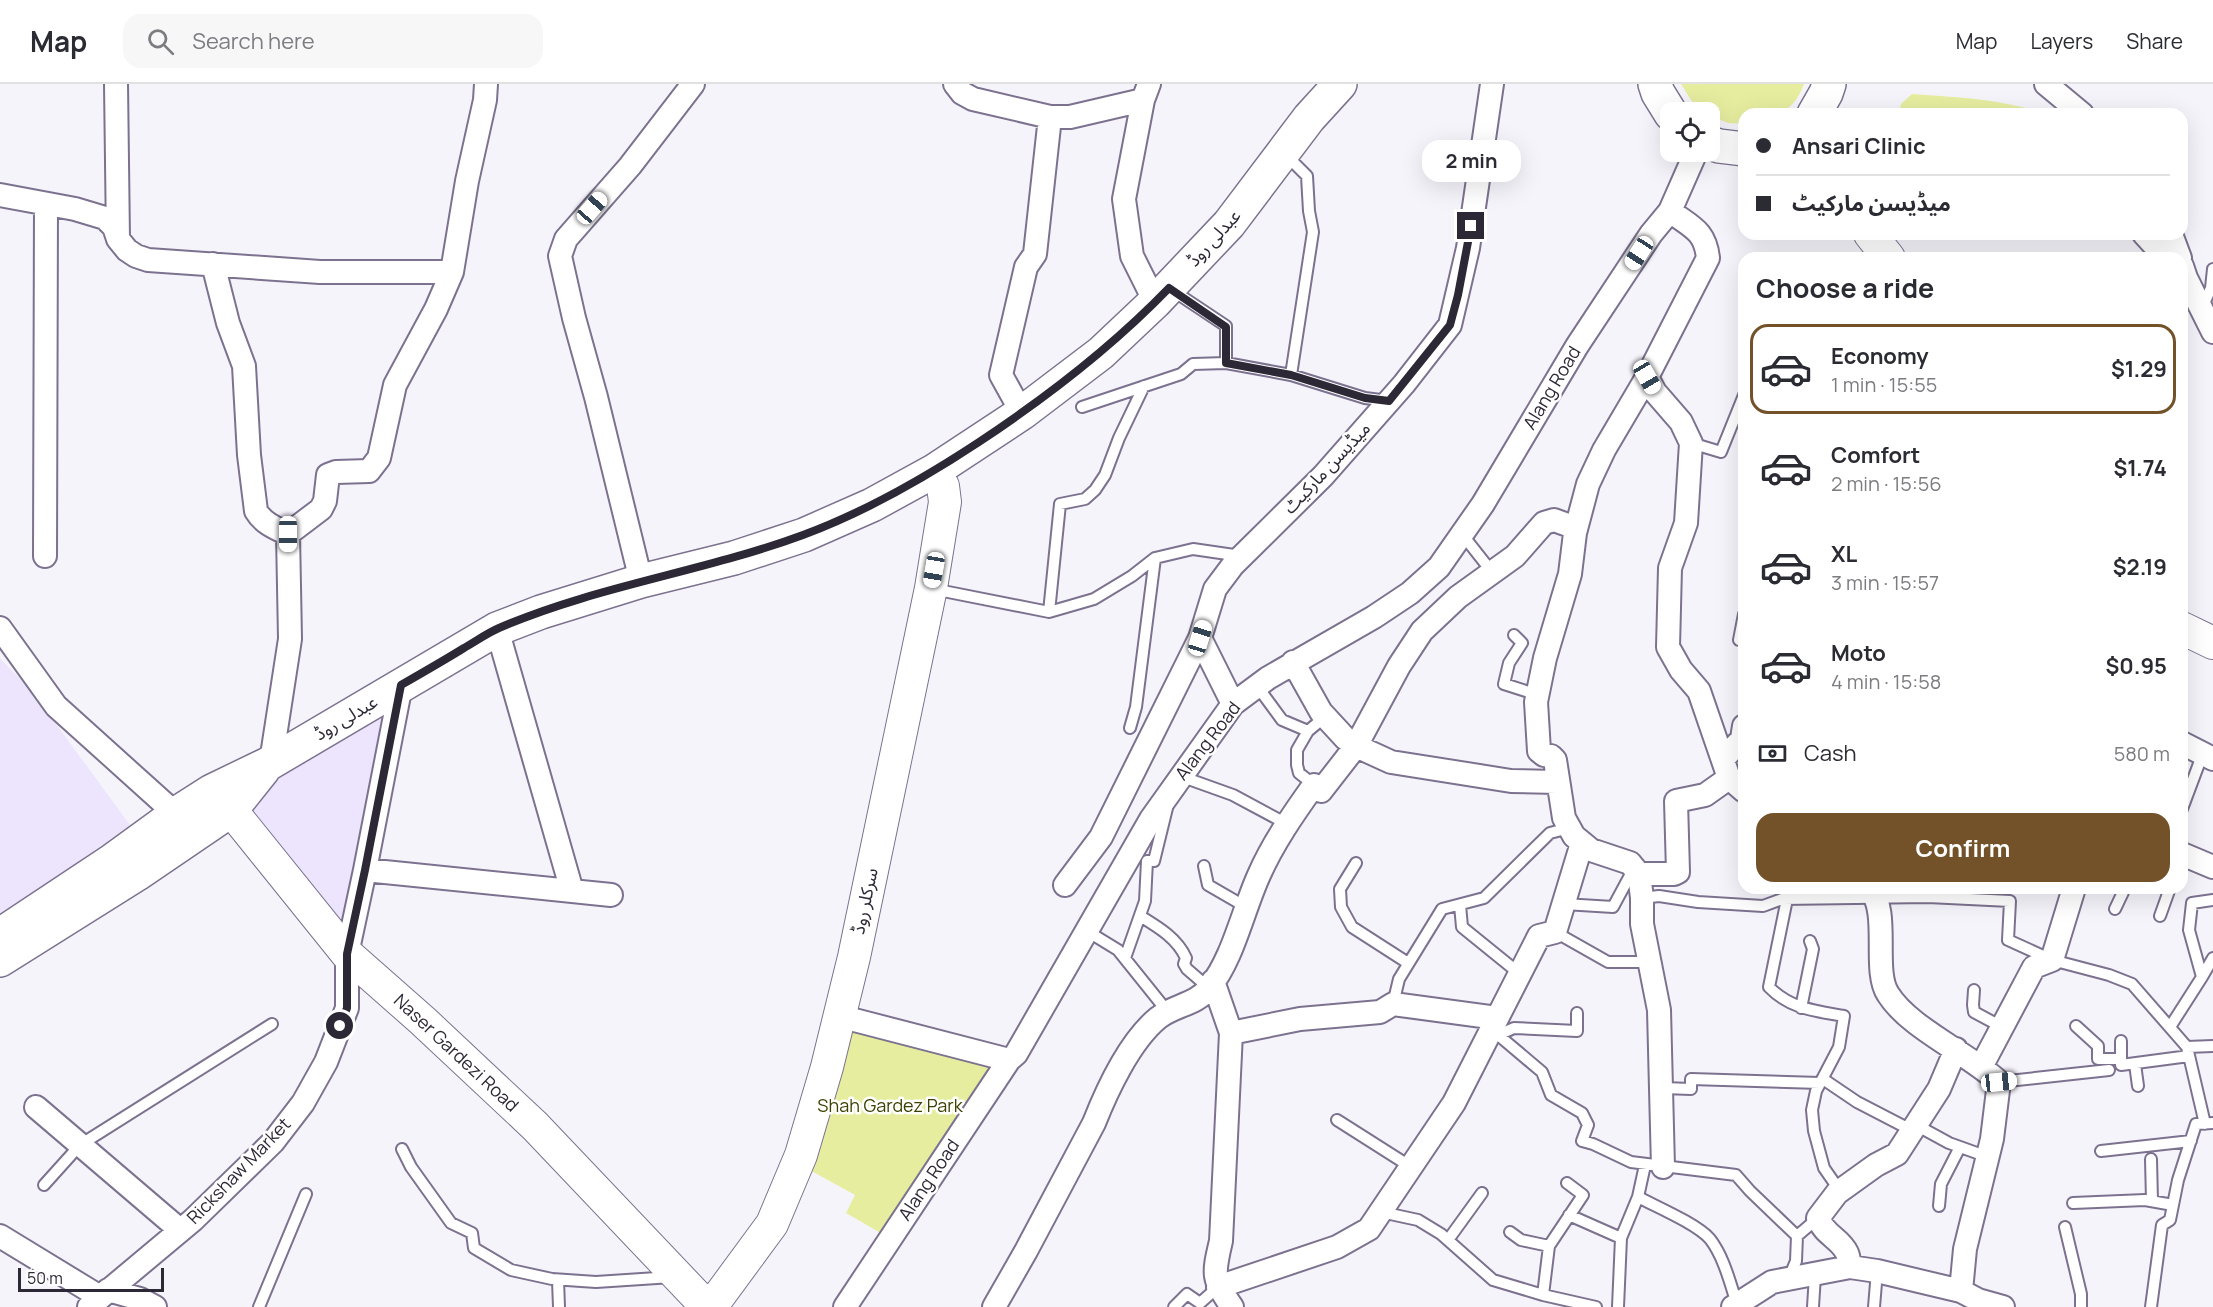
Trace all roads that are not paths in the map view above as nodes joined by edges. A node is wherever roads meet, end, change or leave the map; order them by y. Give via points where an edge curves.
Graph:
1 (116, 84) edge
2 (486, 84) edge
3 (693, 84) edge
4 (955, 84) edge
5 (1340, 84) edge
6 (1492, 84) edge
7 (1655, 84) edge
8 (1829, 84) edge
9 (2046, 84) edge
10 (1146, 92) edge
11 (1664, 102) edge
12 (1817, 108) edge
13 (2075, 108) edge
14 (1050, 117) junction
15 (1293, 140) junction
16 (1720, 146) edge
17 (1738, 148) edge
18 (1692, 162) edge
19 (0, 195) edge
20 (46, 205) junction
21 (1670, 211) junction
22 (118, 239) junction
23 (1875, 240) edge
24 (2150, 240) edge
25 (1884, 252) edge
26 (2160, 252) edge
27 (213, 264) junction
28 (2213, 269) edge
29 (452, 272) junction
30 (2188, 279) edge
31 (1162, 295) junction
32 (2202, 308) junction
33 (2213, 332) edge
34 (1226, 363) junction
35 (1291, 375) junction
36 (1647, 377) junction
37 (1144, 386) junction
38 (1389, 401) junction
39 (1082, 407) dead end
40 (1738, 410) edge
41 (1022, 413) junction
42 (1691, 443) junction
43 (934, 471) junction
44 (1576, 528) junction
45 (288, 534) junction
46 (1462, 534) junction
47 (45, 556) dead end
48 (1241, 556) junction
49 (1155, 558) junction
50 (1492, 572) junction
51 (641, 581) junction
52 (931, 588) junction
53 (1049, 612) junction
54 (0, 628) edge
55 (497, 629) junction
56 (2188, 631) edge
57 (1514, 634) dead end
58 (1200, 638) junction
59 (2213, 643) edge
60 (1293, 662) junction
61 (401, 685) junction
62 (1257, 686) junction
63 (1538, 695) junction
64 (1233, 704) junction
65 (1326, 716) junction
66 (1130, 728) dead end
67 (1308, 731) junction
68 (1356, 746) junction
69 (2199, 751) edge
70 (1738, 754) edge
71 (269, 763) junction
72 (1732, 776) edge
73 (1176, 781) junction
74 (1557, 782) junction
75 (1314, 785) junction
76 (2188, 789) edge
77 (222, 801) junction
78 (187, 824) junction
79 (1287, 824) junction
80 (1576, 835) junction
81 (2188, 856) edge
82 (1356, 863) dead end
83 (1204, 866) dead end
84 (2213, 867) edge
85 (365, 870) junction
86 (1637, 871) junction
87 (1065, 885) dead end
88 (572, 891) junction
89 (1873, 894) edge
90 (1950, 894) edge
91 (1962, 894) edge
92 (1997, 894) edge
93 (2072, 894) edge
94 (2123, 894) edge
95 (2168, 894) edge
96 (611, 895) dead end
97 (1642, 898) junction
98 (1787, 899) junction
99 (2213, 900) edge
100 (1996, 901) junction
101 (1564, 904) junction
102 (1460, 905) junction
103 (1246, 907) junction
104 (2115, 909) dead end
105 (1140, 916) junction
106 (2160, 916) dead end
107 (1087, 931) junction
108 (1556, 932) junction
109 (0, 935) edge
110 (1810, 941) dead end
111 (347, 954) junction
112 (1125, 958) junction
113 (2213, 958) edge
114 (0, 960) edge
115 (2052, 960) junction
116 (1649, 962) junction
117 (1408, 963) junction
118 (1520, 974) junction
119 (2202, 977) junction
120 (1211, 985) junction
121 (1974, 990) dead end
122 (1393, 1004) junction
123 (1801, 1008) junction
124 (1167, 1011) junction
125 (1577, 1013) dead end
126 (839, 1016) junction
127 (272, 1024) dead end
128 (2076, 1026) dead end
129 (1495, 1027) junction
130 (2002, 1027) junction
131 (2170, 1027) junction
132 (1231, 1033) junction
133 (2121, 1041) dead end
134 (2213, 1046) edge
135 (1956, 1049) junction
136 (2188, 1052) junction
137 (2121, 1059) junction
138 (1009, 1060) junction
139 (2135, 1064) junction
140 (1981, 1066) junction
141 (2109, 1070) dead end
142 (1822, 1081) junction
143 (1999, 1082) junction
144 (2138, 1086) dead end
145 (1663, 1088) junction
146 (36, 1107) dead end
147 (1336, 1120) dead end
148 (2209, 1124) edge
149 (1915, 1128) junction
150 (2190, 1141) junction
151 (80, 1145) junction
152 (1960, 1147) junction
153 (402, 1149) dead end
154 (2101, 1151) dead end
155 (1988, 1157) junction
156 (2151, 1159) dead end
157 (1654, 1166) junction
158 (1411, 1167) junction
159 (1567, 1183) dead end
160 (44, 1185) dead end
161 (1840, 1191) junction
162 (1482, 1193) dead end
163 (306, 1194) dead end
164 (1638, 1197) junction
165 (2152, 1201) junction
166 (2073, 1203) dead end
167 (2173, 1205) junction
168 (1939, 1206) dead end
169 (1381, 1212) junction
170 (1569, 1215) junction
171 (1818, 1218) junction
172 (2065, 1227) dead end
173 (180, 1230) junction
174 (1510, 1232) dead end
175 (0, 1236) edge
176 (1797, 1236) junction
177 (1622, 1238) junction
178 (1448, 1240) junction
179 (1549, 1246) junction
180 (1850, 1267) junction
181 (1877, 1271) junction
182 (1815, 1275) junction
183 (678, 1277) junction
184 (1788, 1278) junction
185 (558, 1280) junction
186 (1218, 1287) junction
187 (1544, 1295) junction
188 (98, 1298) edge
189 (1971, 1299) edge
190 (145, 1304) edge
191 (1735, 1306) edge
192 (260, 1307) edge
193 (559, 1307) edge
194 (709, 1307) edge
195 (845, 1307) edge
196 (994, 1307) edge
197 (1174, 1307) edge
198 (1232, 1307) edge
199 (1596, 1307) edge
200 (1618, 1307) edge
201 (1813, 1307) edge
202 (1874, 1307) edge
203 (2003, 1307) edge
204 (2081, 1307) edge
205 (2151, 1307) edge

1 - 22 street
2 - 29 street
3 - 51 street via 567,239 560,256
4 - 14 street via 973,99
5 - 15 main road, عبدلی روڈ
6 - 38 street, میڈیسن مارکیٹ via 1468,248 1450,325
7 - 11 main road
8 - 12 main road
9 - 13 street
10 - 14 street via 1070,117
10 - 31 street via 1124,199 1132,256
14 - 41 street via 1035,254 1026,267 1001,375
15 - 31 main road, عبدلی روڈ via 1229,224
15 - 35 lane via 1293,162 1307,176 1312,232
16 - 17 main road
18 - 21 street, Alang Road
19 - 20 street
20 - 22 street via 105,218
20 - 47 street
21 - 36 street via 1700,233 1708,258
21 - 46 street, Alang Road via 1577,346
22 - 27 street via 127,250 148,260
23 - 25 main road
24 - 26 street
27 - 29 street via 320,272
27 - 45 street via 244,366 256,511 268,524
28 - 32 lane via 2211,288
29 - 45 street via 395,385 373,469 328,475 321,509
30 - 32 street
31 - 34 lane via 1226,327
31 - 41 main road, عبدلی روڈ via 1101,352
32 - 33 street
34 - 35 lane
34 - 37 lane via 1193,364 1181,374
35 - 38 lane via 1365,398
36 - 42 street via 1681,422
36 - 44 street via 1588,484
37 - 39 lane
37 - 53 lane via 1095,490 1085,499 1060,504
38 - 48 street, میڈیسن مارکیٹ via 1323,477
40 - 42 lane via 1721,452
41 - 43 main road, عبدلی روڈ
42 - 72 street via 1686,523 1670,568 1668,647 1699,691
43 - 51 main road, عبدلی روڈ via 872,506 804,535 734,558
43 - 52 main road, سرکلر روڈ via 943,486 945,502
44 - 50 street via 1554,520 1544,524 1515,556
44 - 63 street via 1570,574
45 - 71 street via 290,639
46 - 50 lane
46 - 60 street, Alang Road via 1439,567 1410,593
48 - 49 lane via 1193,549
48 - 58 street, میڈیسن مارکیٹ via 1215,589
49 - 53 lane via 1094,599
49 - 66 lane
50 - 68 street via 1422,631
51 - 55 main road, عبدلی روڈ
52 - 53 lane
52 - 126 main road, سرکلر روڈ
54 - 78 street via 56,706
55 - 61 main road, عبدلی روڈ
55 - 88 street
56 - 59 main road
57 - 63 lane via 1522,643 1509,663 1504,684
58 - 64 street
58 - 87 street, میڈیسن مارکیٹ via 1101,837
60 - 62 street, Alang Road
60 - 65 street
61 - 71 main road, عبدلی روڈ
61 - 85 street, Rickshaw Market
62 - 64 street, Alang Road
62 - 67 lane via 1282,720
63 - 74 street via 1539,751 1555,760
64 - 73 street, Alang Road
65 - 67 lane
65 - 68 street
67 - 75 lane via 1299,744 1297,765 1299,773
68 - 74 street via 1390,762 1511,781
68 - 75 street via 1321,791
69 - 76 lane
70 - 72 street
71 - 77 main road, عبدلی روڈ
72 - 86 street via 1705,795 1676,801 1678,872
73 - 79 lane via 1233,795
73 - 105 lane via 1154,861 1147,861 1145,901
73 - 107 street, Alang Road
74 - 80 street via 1564,818
75 - 79 street
77 - 78 main road, عبدلی روڈ
77 - 111 main road, Naser Gardezi Road
78 - 109 main road, عبدلی روڈ via 110,862
78 - 114 main road, عبدلی روڈ
79 - 103 street
80 - 86 street via 1591,850 1630,863
80 - 101 street
80 - 102 lane via 1550,833 1484,898
81 - 84 street
82 - 117 lane via 1340,889 1341,907 1352,927
83 - 103 lane via 1208,885
85 - 88 street
85 - 111 street, Rickshaw Market
86 - 97 street
86 - 101 lane via 1613,907
88 - 96 street
89 - 90 lane
89 - 98 lane
89 - 135 street via 1879,914 1887,993 1909,1017
91 - 100 lane
92 - 100 lane
93 - 115 street
94 - 104 lane
95 - 106 lane
97 - 98 lane via 1659,896 1763,906
97 - 116 street
98 - 123 lane via 1769,987
99 - 119 lane via 2192,903 2189,930
100 - 115 lane via 2010,901 2008,940
101 - 108 street
102 - 117 lane via 1442,909
102 - 118 lane via 1462,927
103 - 120 street
105 - 112 lane
105 - 120 lane via 1172,939 1182,950 1187,969
107 - 112 lane
107 - 138 street, Alang Road via 1022,1045
108 - 116 lane via 1608,962
108 - 118 street via 1539,936
110 - 123 lane via 1813,949
111 - 173 street, Rickshaw Market via 347,1008 326,1062 303,1103 273,1142
111 - 183 main road, Naser Gardezi Road via 536,1126
112 - 124 lane
113 - 119 lane
115 - 130 street via 2034,967
115 - 131 lane via 2132,984
116 - 145 street via 1659,1010
117 - 122 lane
118 - 129 street
119 - 131 lane
120 - 124 street via 1195,1000
120 - 132 street
121 - 130 lane via 1974,1012
122 - 129 street
122 - 132 street via 1380,1012 1300,1019
123 - 142 lane via 1844,1016 1839,1047
124 - 196 street via 1127,1054 1053,1202
125 - 129 lane via 1577,1031
126 - 138 street
126 - 194 main road, سرکلر روڈ via 801,1155 772,1224
127 - 151 lane
128 - 137 lane via 2098,1046 2098,1059
129 - 157 lane via 1542,1072 1551,1095 1582,1113 1588,1125 1582,1141 1631,1162
129 - 158 street via 1454,1103
130 - 140 street
131 - 136 lane
132 - 186 street via 1221,1241 1214,1272
133 - 137 lane
134 - 136 lane
135 - 140 street
135 - 149 street via 1939,1089
136 - 139 lane
136 - 148 lane
137 - 139 lane via 2121,1065
138 - 195 street, Alang Road
139 - 144 lane
140 - 143 street
141 - 143 lane
142 - 145 lane via 1691,1079 1691,1089
142 - 149 lane
142 - 161 lane via 1812,1110 1814,1131 1824,1168
143 - 155 street
145 - 157 street
146 - 151 street
147 - 158 lane
148 - 150 lane via 2196,1125
149 - 152 lane
149 - 161 street via 1897,1154
150 - 154 lane
150 - 167 lane
151 - 160 lane
151 - 173 street
152 - 155 lane
152 - 168 lane via 1941,1184
153 - 185 lane via 444,1215 472,1233 474,1248 511,1270
155 - 189 street via 1965,1249
156 - 165 lane
157 - 164 lane
157 - 176 lane via 1736,1175
158 - 169 street
159 - 170 lane via 1583,1195
161 - 171 street
162 - 178 lane
163 - 192 lane
164 - 177 lane
164 - 191 lane via 1710,1239 1722,1260
165 - 166 lane
165 - 167 lane
167 - 205 lane via 2170,1220 2162,1225
169 - 178 lane via 1418,1220
169 - 186 street via 1369,1229 1337,1247
170 - 177 lane
170 - 179 lane
171 - 176 lane
171 - 180 street via 1821,1227 1842,1245
172 - 204 lane
173 - 188 street, Rickshaw Market
174 - 179 lane via 1521,1240
175 - 188 street
176 - 184 lane via 1796,1261
177 - 200 lane
178 - 187 lane via 1493,1280
179 - 187 lane
180 - 181 street
180 - 182 street
181 - 189 street
181 - 202 lane
182 - 184 street
182 - 201 lane
183 - 185 lane
183 - 194 main road, Naser Gardezi Road
184 - 191 street via 1773,1282
185 - 193 lane
186 - 197 lane via 1200,1303 1187,1294
186 - 198 street
187 - 199 lane
188 - 190 street
189 - 203 street

